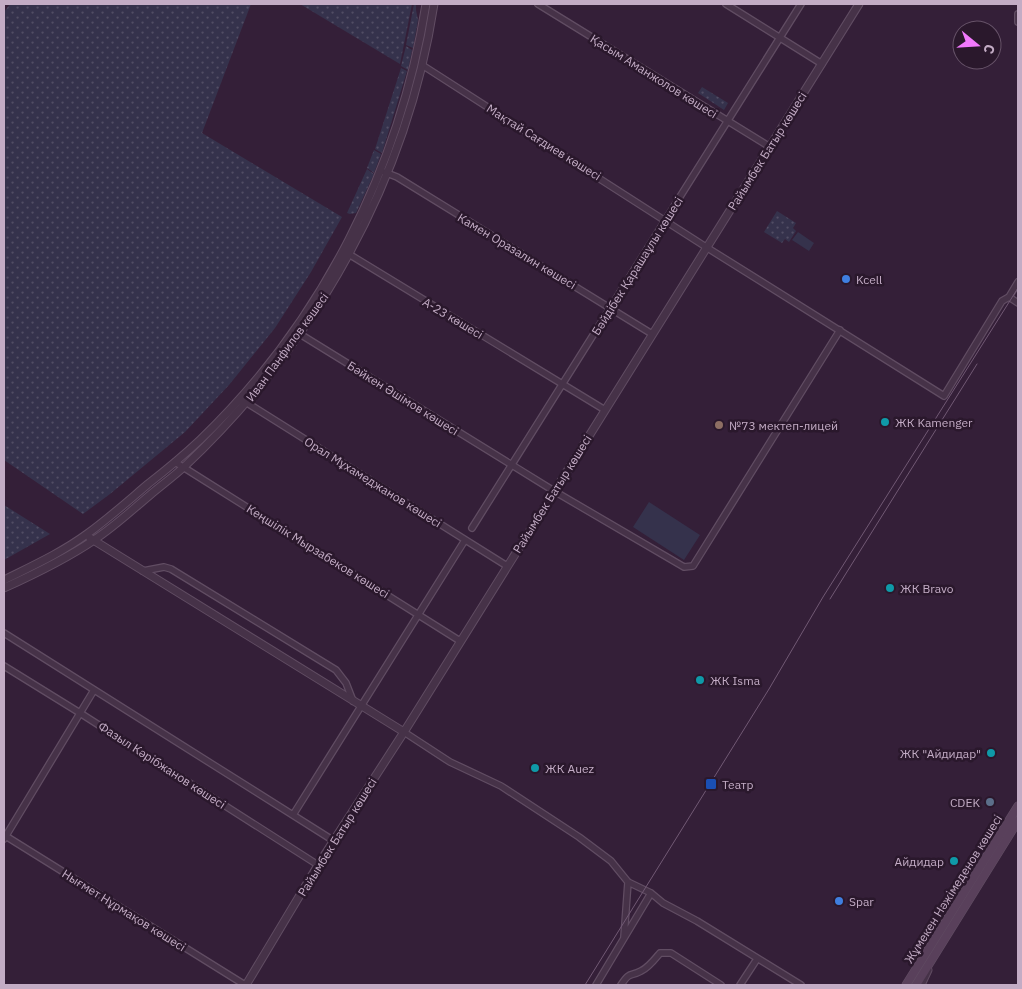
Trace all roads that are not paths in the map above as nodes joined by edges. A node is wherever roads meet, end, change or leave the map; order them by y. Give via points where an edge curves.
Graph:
1 (426, 4) edge
2 (434, 4) edge
3 (538, 4) edge
4 (726, 4) edge
5 (801, 4) edge
6 (859, 4) edge
7 (1018, 14) edge
8 (1018, 22) edge
9 (780, 37) junction
10 (822, 64) junction
11 (422, 65) junction
12 (728, 122) junction
13 (770, 148) junction
14 (384, 172) junction
15 (665, 220) junction
16 (706, 246) junction
17 (346, 253) junction
18 (1018, 282) edge
19 (1009, 297) junction
20 (1018, 303) edge
21 (611, 308) junction
22 (840, 330) junction
23 (297, 332) junction
24 (652, 334) junction
25 (563, 384) junction
26 (243, 400) junction
27 (605, 410) junction
28 (175, 462) junction
29 (512, 466) junction
30 (184, 467) junction
31 (554, 491) junction
32 (472, 528) dead end
33 (85, 536) junction
34 (465, 540) junction
35 (93, 541) junction
36 (507, 566) junction
37 (141, 571) junction
38 (4, 580) edge
39 (4, 588) edge
40 (419, 614) junction
41 (4, 633) edge
42 (460, 640) junction
43 (4, 666) edge
44 (94, 690) junction
45 (357, 705) junction
46 (80, 713) junction
47 (404, 732) junction
48 (1018, 806) edge
49 (292, 815) junction
50 (1018, 821) edge
51 (4, 837) edge
52 (334, 840) junction
53 (318, 865) junction
54 (628, 882) junction
55 (651, 893) junction
56 (624, 939) junction
57 (757, 959) junction
58 (931, 961) junction
59 (245, 985) edge
60 (596, 985) edge
61 (621, 985) edge
62 (721, 985) edge
63 (740, 985) edge
64 (801, 985) edge
65 (906, 985) edge
66 (916, 985) edge
67 (921, 985) edge

1 - 14 street, Иван Панфилов көшесі via 415,61
2 - 11 street, Иван Панфилов көшесі
3 - 12 street, Қасым Аманжолов көшесі
4 - 9 street
5 - 9 street, Бәйдібек Қарашаұлы көшесі
6 - 10 street, Райымбек Батыр көшесі
7 - 8 street
9 - 10 street
9 - 12 street, Бәйдібек Қарашаұлы көшесі
10 - 13 street, Райымбек Батыр көшесі
11 - 14 street, Иван Панфилов көшесі via 403,132
11 - 15 street, Мақтай Сағдиев көшесі
12 - 13 street, Қасым Аманжолов көшесі
12 - 15 street, Бәйдібек Қарашаұлы көшесі
13 - 16 street, Райымбек Батыр көшесі
14 - 17 street, Иван Панфилов көшесі
14 - 21 street, Камен Оразалин көшесі via 398,177
15 - 16 street, Мақтай Сағдиев көшесі
15 - 21 street, Бәйдібек Қарашаұлы көшесі
16 - 22 street, Мақтай Сағдиев көшесі
16 - 24 street, Райымбек Батыр көшесі
17 - 23 street, Иван Панфилов көшесі
17 - 25 street, А-23 көшесі
18 - 19 street
19 - 20 street
19 - 22 street, Мақтай Сағдиев көшесі via 1002,301 944,396
21 - 24 street, Камен Оразалин көшесі
21 - 25 street, Бәйдібек Қарашаұлы көшесі
22 - 31 street, Бәйкен Әшімов көшесі via 693,566 684,567
23 - 26 street, Иван Панфилов көшесі
23 - 29 street, Бәйкен Әшімов көшесі
24 - 27 street, Райымбек Батыр көшесі
25 - 27 street, А-23 көшесі
25 - 29 street, Бәйдібек Қарашаұлы көшесі
26 - 28 street, Иван Панфилов көшесі
26 - 30 street, Иван Панфилов көшесі
26 - 34 street, Орал Мұхамеджанов көшесі
27 - 31 street, Райымбек Батыр көшесі
28 - 30 street, Кеңшілік Мырзабеков көшесі
28 - 33 street, Иван Панфилов көшесі
29 - 31 street, Бәйкен Әшімов көшесі
29 - 32 street, Бәйдібек Қарашаұлы көшесі
30 - 35 street, Иван Панфилов көшесі
30 - 40 street, Кеңшілік Мырзабеков көшесі
31 - 36 street, Райымбек Батыр көшесі
33 - 35 street
33 - 38 street, Иван Панфилов көшесі
34 - 36 street, Орал Мұхамеджанов көшесі
34 - 40 street
35 - 37 street
35 - 39 street, Иван Панфилов көшесі
36 - 42 street, Райымбек Батыр көшесі
37 - 45 street
37 - 45 street via 171,569 320,660 342,676
40 - 42 street, Кеңшілік Мырзабеков көшесі
40 - 45 street
41 - 44 street
42 - 47 street, Райымбек Батыр көшесі
43 - 46 street, Фазыл Кәрібжанов көшесі
44 - 46 street
44 - 49 street
45 - 47 street
45 - 49 street
46 - 51 street
46 - 53 street, Фазыл Кәрібжанов көшесі
47 - 52 street, Райымбек Батыр көшесі
47 - 54 street via 450,762 501,786 579,837 611,861
48 - 65 main road, Жұмекен Нәжімеденов көшесі
49 - 52 street
50 - 58 main road, Жұмекен Нәжімеденов көшесі
51 - 59 street, Нығмет Нұрмақов көшесі
52 - 53 street, Райымбек Батыр көшесі
53 - 59 street, Райымбек Батыр көшесі
54 - 55 street
54 - 56 street
55 - 56 street
55 - 57 street
56 - 60 street
57 - 63 street
57 - 64 street
58 - 66 main road, Жұмекен Нәжімеденов көшесі
58 - 67 street
61 - 62 street via 626,977 642,971 660,953 671,953

